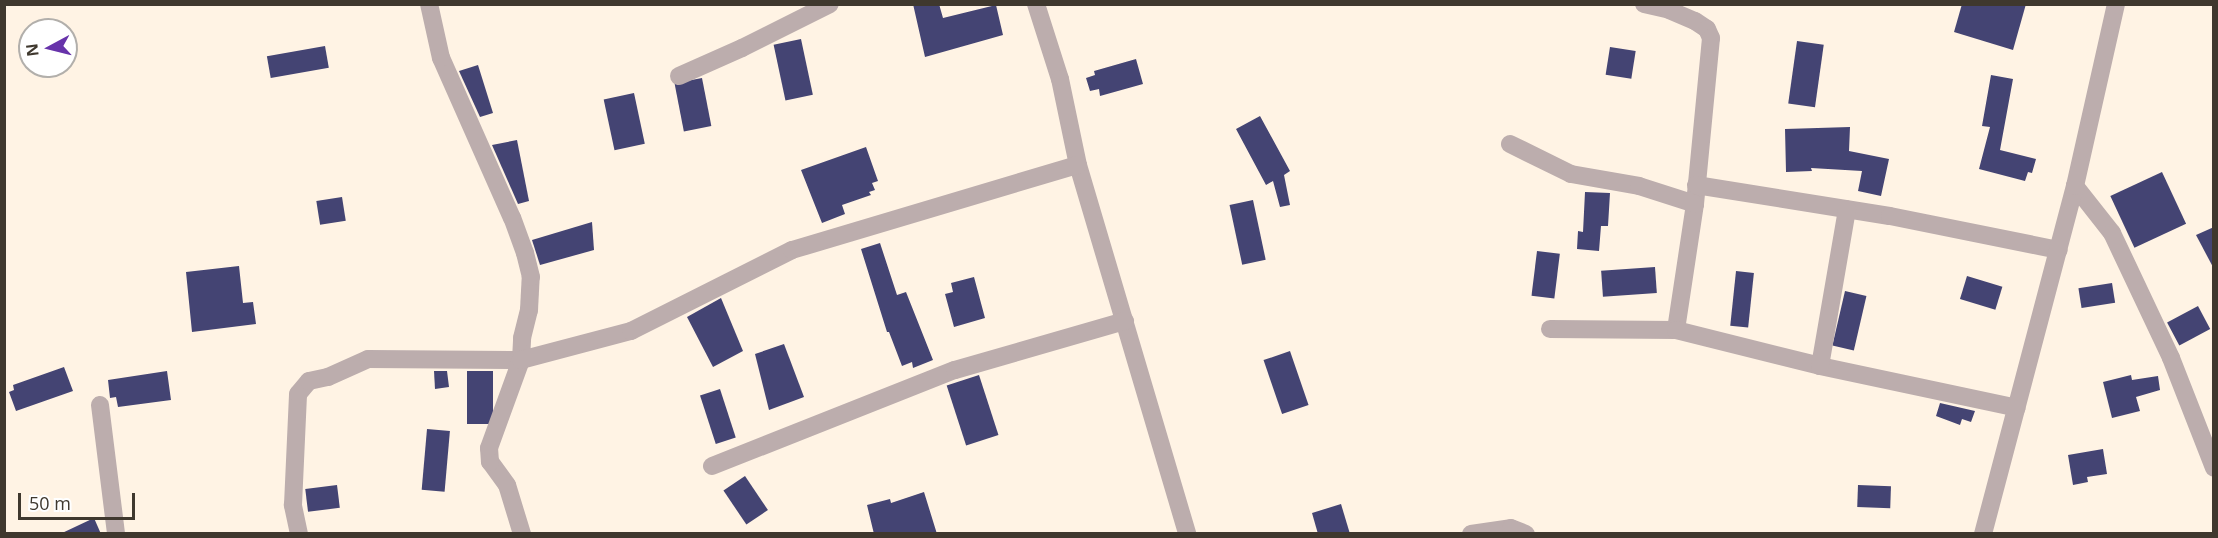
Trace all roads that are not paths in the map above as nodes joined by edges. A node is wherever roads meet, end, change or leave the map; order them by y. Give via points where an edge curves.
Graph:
1 (429, 4) edge
2 (830, 4) edge
3 (1644, 4) edge
4 (2116, 4) edge
5 (1037, 5) edge
6 (679, 76) dead end
7 (1510, 144) dead end
8 (1078, 165) junction
9 (1696, 185) junction
10 (2075, 186) junction
11 (1695, 204) junction
12 (1847, 209) junction
13 (2059, 250) junction
14 (1125, 321) junction
15 (1550, 329) dead end
16 (1676, 330) junction
17 (521, 360) junction
18 (1820, 366) junction
19 (100, 405) dead end
20 (2017, 408) junction
21 (712, 466) dead end
22 (2214, 468) edge
23 (116, 534) edge
24 (299, 534) edge
25 (522, 534) edge
26 (1187, 534) edge
27 (1471, 534) edge
28 (1526, 534) edge
29 (1983, 534) edge

1 - 17 street via 441,58 527,261 531,277 529,310
2 - 6 street
3 - 9 street via 1695,21 1707,29 1711,39
4 - 10 street
5 - 8 street via 1060,79
7 - 11 street via 1571,174 1639,186
8 - 14 street
8 - 17 street via 792,250 631,331
9 - 11 street
9 - 12 street
10 - 13 street
10 - 22 street via 2112,233 2171,358
11 - 16 street
12 - 13 street
12 - 18 street
13 - 20 street
14 - 21 street via 955,370
14 - 26 street
15 - 16 street
16 - 18 street
17 - 24 street via 368,359 309,381 298,394 293,506
17 - 25 street via 489,448 490,462 507,485
18 - 20 street
19 - 23 street
20 - 29 street
27 - 28 street via 1511,528

